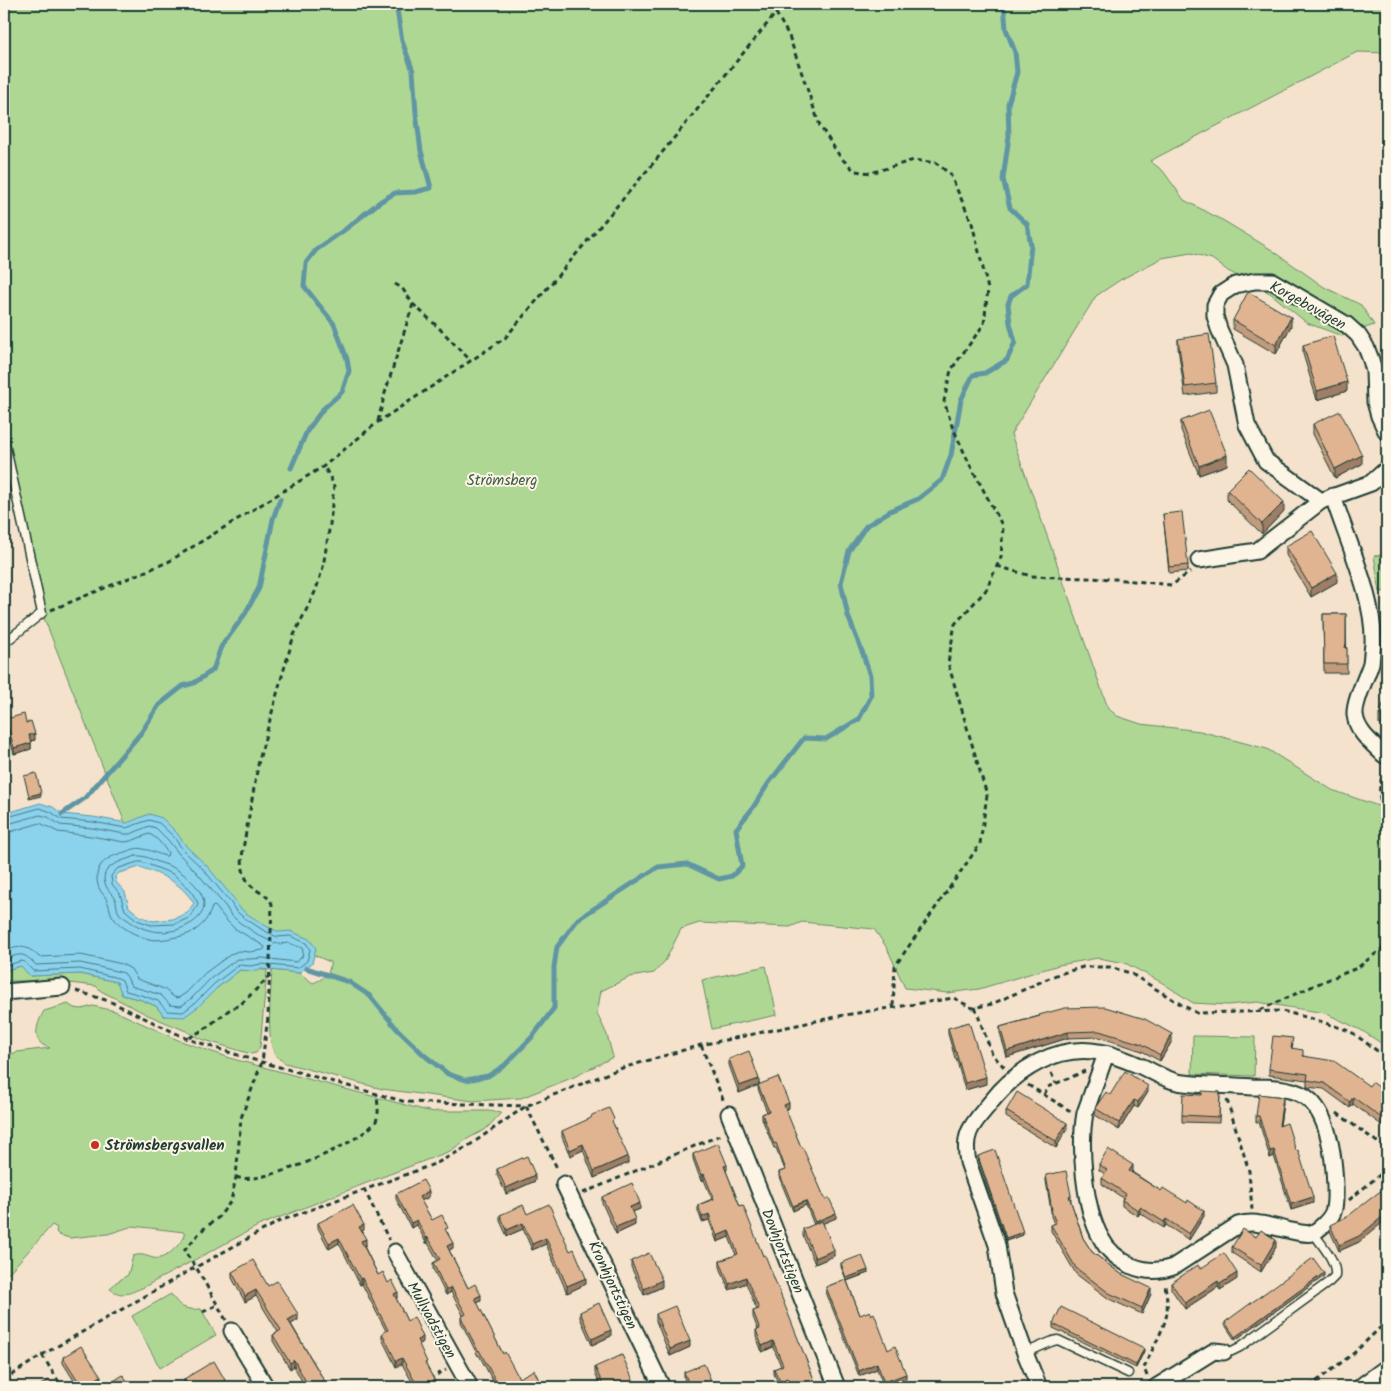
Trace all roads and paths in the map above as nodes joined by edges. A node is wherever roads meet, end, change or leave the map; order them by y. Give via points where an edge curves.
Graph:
1 (774, 4) edge
2 (776, 13) junction
3 (395, 284) dead end
4 (413, 304) junction
5 (470, 360) junction
6 (378, 422) junction
7 (1387, 433) edge
8 (4, 439) edge
9 (324, 466) junction
10 (1387, 470) edge
11 (1327, 498) junction
12 (1199, 560) joint
13 (997, 566) junction
14 (42, 613) junction
15 (4, 642) edge
16 (1387, 756) edge
17 (1387, 762) edge
18 (1387, 818) edge
19 (1387, 946) edge
20 (269, 976) junction
21 (62, 987) joint
22 (4, 992) edge
23 (893, 1008) junction
24 (1257, 1012) junction
25 (188, 1038) junction
26 (701, 1045) junction
27 (1387, 1058) edge
28 (1105, 1059) junction
29 (262, 1062) junction
30 (1222, 1085) junction
31 (377, 1094) junction
32 (1044, 1095) dead end
33 (526, 1106) junction
34 (1317, 1110) junction
35 (729, 1114) joint
36 (735, 1129) junction
37 (1387, 1149) edge
38 (1387, 1169) edge
39 (236, 1177) junction
40 (564, 1184) joint
41 (364, 1189) junction
42 (571, 1198) junction
43 (1333, 1213) junction
44 (1252, 1223) junction
45 (1313, 1232) junction
46 (395, 1252) joint
47 (196, 1267) junction
48 (1163, 1271) junction
49 (217, 1305) junction
50 (203, 1312) dead end
51 (1387, 1321) edge
52 (232, 1331) joint
53 (1224, 1352) joint
54 (1024, 1354) junction
55 (42, 1355) junction
56 (457, 1364) junction
57 (1387, 1371) edge
58 (1128, 1373) dead end
59 (4, 1380) edge
60 (423, 1382) edge
61 (1152, 1382) edge
62 (62, 1387) edge
63 (266, 1387) edge
64 (470, 1387) edge
65 (662, 1387) edge
66 (838, 1387) edge
67 (1039, 1387) edge
68 (1309, 1387) edge
69 (1365, 1387) edge

1 - 2 path
2 - 5 path via 505,338
2 - 13 path via 789,36 820,126 841,158 855,171 871,172 914,160 936,163 950,174 972,223 988,290 984,324 951,370 944,401 969,463 1003,527
3 - 4 path via 402,288
4 - 5 path
4 - 6 path
5 - 6 path
6 - 9 path
7 - 11 street, Korgebovägen via 1375,402 1371,360 1358,335 1347,325 1272,281 1235,285 1221,294 1215,305 1215,316 1235,365 1247,425 1266,460
8 - 14 lane
9 - 14 path via 168,562
9 - 20 path via 334,485 323,567 316,590 294,635 280,683 259,760 241,863 244,876 254,888 270,898 272,904
10 - 11 street via 1371,483
11 - 12 street via 1257,551
11 - 16 street via 1364,584 1372,625 1371,662 1355,714 1360,730
12 - 13 path via 1194,569 1172,585 1031,576
13 - 23 path via 986,590 955,624 948,663 987,795 980,844 895,966
14 - 15 lane
17 - 18 path via 1380,791
19 - 24 path via 1357,968
20 - 25 path via 240,1005
20 - 29 path
21 - 22 street
21 - 25 path via 109,1001
23 - 24 path via 954,998 972,1008 992,1004 1056,975 1083,967 1110,967 1130,973 1197,1013
23 - 26 path
24 - 27 path via 1282,1011 1350,1031
25 - 29 path
26 - 33 path via 619,1069
26 - 35 path
28 - 30 street via 1138,1065 1181,1083
28 - 32 path via 1048,1087
28 - 48 street via 1083,1123 1085,1186 1090,1210 1101,1238 1118,1258 1138,1269
28 - 54 street via 1090,1051 1070,1052 1032,1066 999,1092 971,1126 967,1137 968,1162 994,1232 1004,1293
29 - 31 path
29 - 39 path via 240,1118
30 - 34 street via 1292,1091 1303,1095
30 - 44 path via 1249,1171
31 - 33 path via 406,1102
31 - 39 path via 375,1122 354,1138 289,1169 257,1178
33 - 40 path
33 - 41 path via 467,1147 437,1163
34 - 37 path via 1333,1111
34 - 43 street via 1331,1147
35 - 36 street, Dovhjortstigen
36 - 42 path
36 - 66 street, Dovhjortstigen
38 - 43 path
39 - 47 path via 231,1201 184,1251
40 - 42 street, Kronhjortstigen
41 - 46 path
41 - 47 path via 280,1220
42 - 65 street, Kronhjortstigen
43 - 45 street
44 - 45 street via 1301,1233
44 - 48 street via 1238,1225
45 - 53 lane via 1332,1261 1335,1276 1240,1347
46 - 56 street, Mullvadstigen
47 - 49 path
47 - 55 path
48 - 61 path via 1167,1314 1144,1368
49 - 50 path
49 - 52 path
51 - 68 path via 1354,1353
52 - 63 street
53 - 61 street via 1214,1350
54 - 58 lane via 1053,1341 1061,1341
54 - 67 street
55 - 59 path
55 - 62 path
56 - 60 path
56 - 64 street, Mullvadstigen
57 - 69 street

